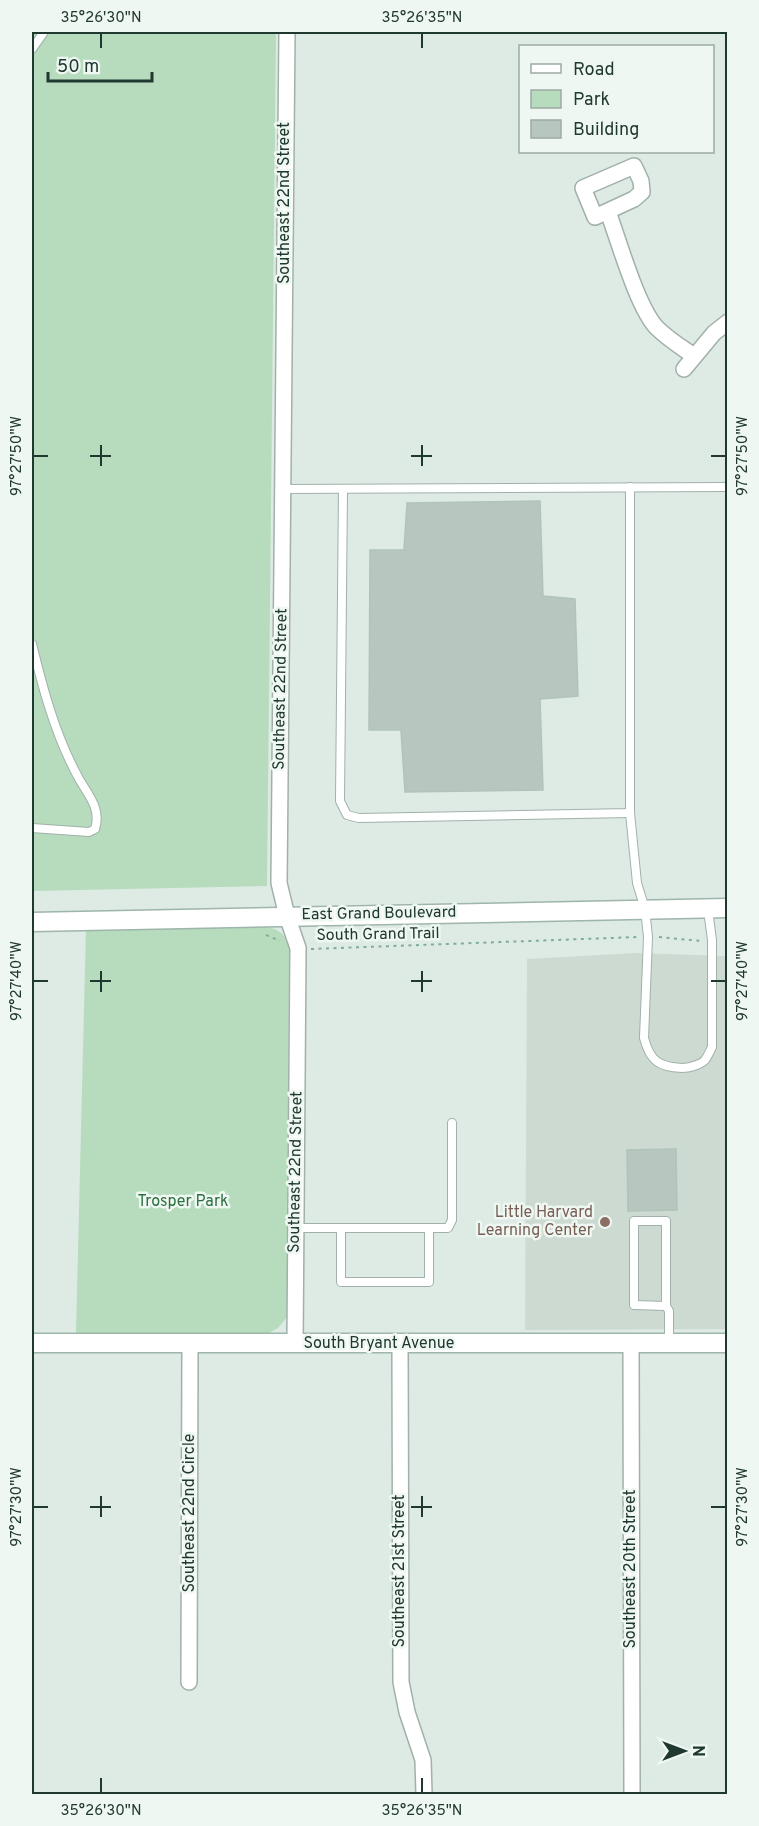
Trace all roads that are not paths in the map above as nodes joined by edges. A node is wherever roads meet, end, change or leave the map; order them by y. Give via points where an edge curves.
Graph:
1 (44, 32) edge
2 (287, 32) edge
3 (32, 49) edge
4 (608, 212) dead end
5 (728, 322) edge
6 (694, 356) junction
7 (684, 369) dead end
8 (630, 487) junction
9 (728, 487) edge
10 (283, 489) junction
11 (343, 489) junction
12 (32, 644) edge
13 (630, 813) junction
14 (32, 828) edge
15 (708, 908) junction
16 (728, 908) edge
17 (645, 909) junction
18 (287, 916) junction
19 (32, 922) edge
20 (452, 1123) dead end
21 (296, 1228) junction
22 (429, 1228) junction
23 (341, 1229) junction
24 (666, 1306) junction
25 (32, 1343) edge
26 (190, 1343) junction
27 (400, 1343) junction
28 (631, 1343) junction
29 (669, 1343) junction
30 (728, 1343) edge
31 (295, 1344) junction
32 (189, 1682) dead end
33 (424, 1794) edge
34 (632, 1794) edge

1 - 3 lane
2 - 10 street, Southeast 22nd Street
4 - 6 street via 639,297 656,326
5 - 6 street
6 - 7 street
8 - 9 lane
8 - 11 lane
8 - 13 lane
10 - 11 lane
10 - 18 street, Southeast 22nd Street via 279,883
11 - 13 lane via 340,801 347,814 359,818
12 - 14 lane via 52,717 98,819 95,829 89,832
13 - 17 lane via 637,883
15 - 16 street, East Grand Boulevard
15 - 17 street, East Grand Boulevard
15 - 17 lane via 712,940 712,1047 704,1061 688,1068 666,1068 659,1064 648,1052 644,1038 648,937
17 - 18 street, East Grand Boulevard
18 - 19 street, East Grand Boulevard
18 - 21 street, Southeast 22nd Street via 298,948
20 - 22 lane via 452,1220 448,1228
21 - 23 lane
21 - 31 street, Southeast 22nd Street
22 - 23 lane
22 - 23 lane via 429,1282 341,1282
24 - 24 lane via 666,1221 634,1221 634,1305
24 - 29 lane
25 - 26 street, South Bryant Avenue
26 - 31 street, South Bryant Avenue
26 - 32 street, Southeast 22nd Circle
27 - 28 street, South Bryant Avenue
27 - 31 street, South Bryant Avenue
27 - 33 street, Southeast 21st Street via 401,1682 423,1760
28 - 29 street, South Bryant Avenue
28 - 34 street, Southeast 20th Street
29 - 30 street, South Bryant Avenue

